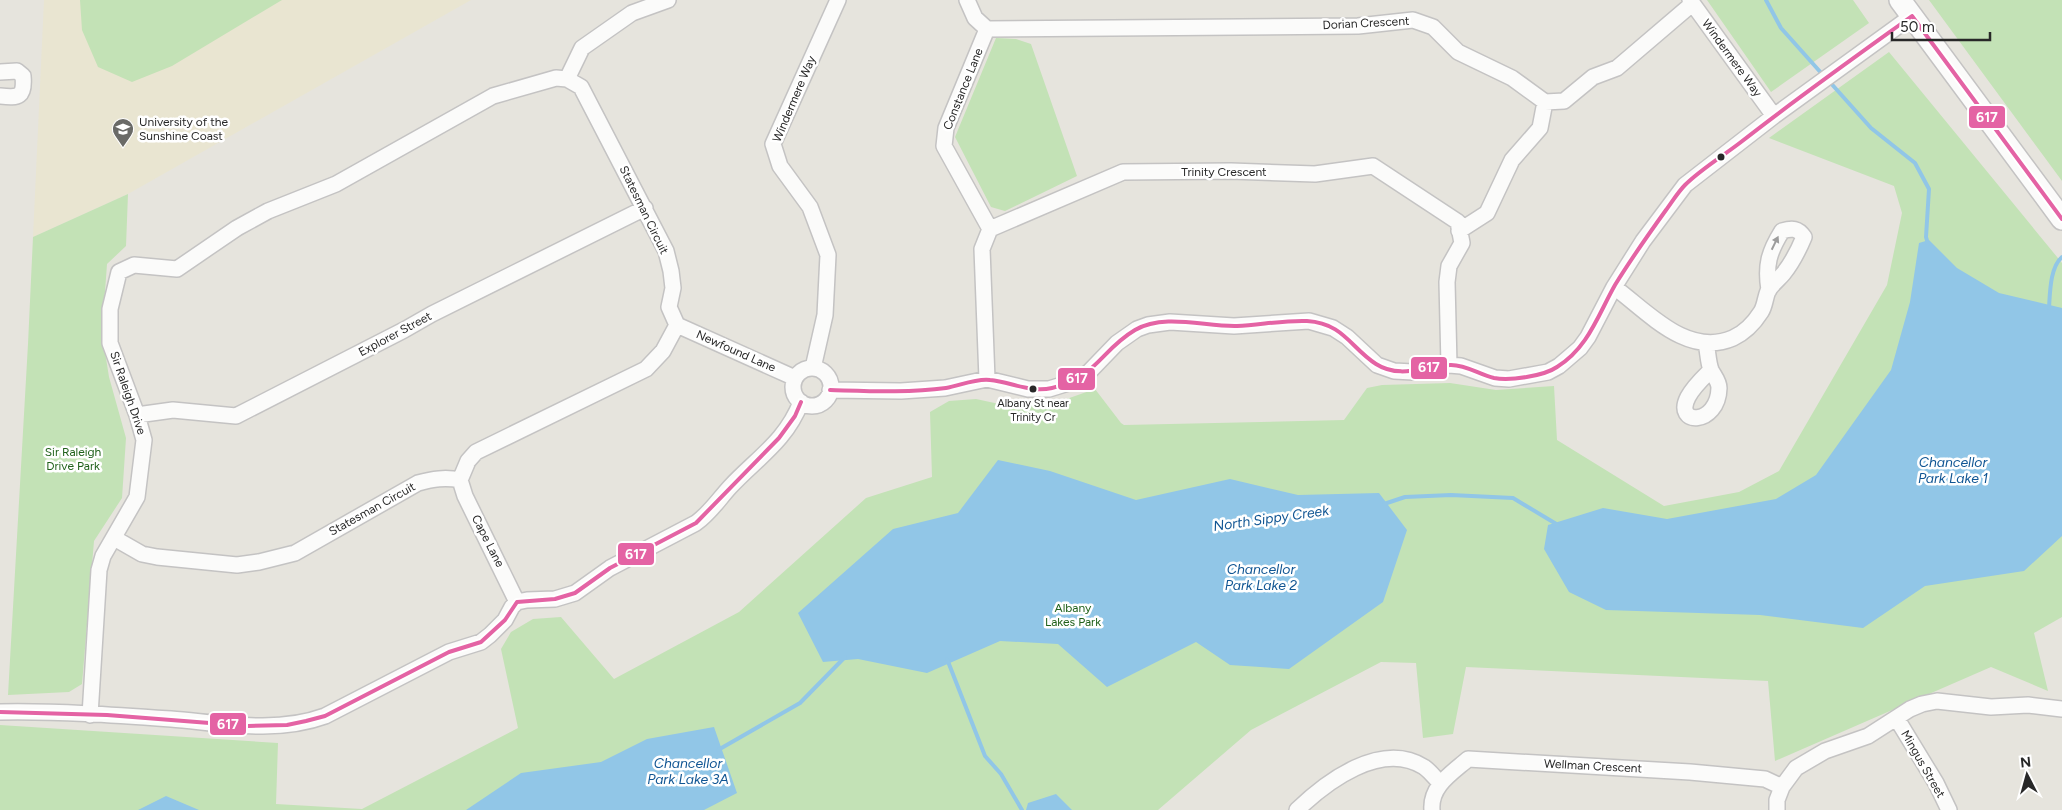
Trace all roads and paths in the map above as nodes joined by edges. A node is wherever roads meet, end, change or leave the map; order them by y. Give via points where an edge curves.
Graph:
1 (668, 0) edge
2 (838, 0) edge
3 (967, 0) edge
4 (1691, 2) edge
5 (1906, 8) edge
6 (987, 29) junction
7 (0, 72) edge
8 (568, 80) junction
9 (0, 96) edge
10 (1545, 102) junction
11 (1774, 116) junction
12 (645, 208) junction
13 (2062, 219) edge
14 (990, 228) junction
15 (1459, 230) junction
16 (1614, 287) junction
17 (1768, 290) dead end
18 (677, 324) junction
19 (1706, 343) junction
20 (1449, 365) junction
21 (813, 368) junction
22 (1711, 370) dead end
23 (795, 378) junction
24 (987, 379) junction
25 (830, 390) junction
26 (801, 402) junction
27 (137, 415) junction
28 (460, 480) junction
29 (114, 538) junction
30 (517, 602) junction
31 (2062, 709) edge
32 (0, 712) edge
33 (90, 715) junction
34 (1896, 719) junction
35 (1440, 783) junction
36 (1782, 787) junction
37 (1297, 810) edge
38 (1432, 810) edge
39 (1777, 810) edge
40 (1949, 810) edge

1 - 8 street via 632,13 582,48
2 - 21 street, Windermere Way via 773,144 780,166 810,208 828,255 825,315
3 - 6 street via 975,18
4 - 10 street via 1618,68 1593,77 1564,101
4 - 11 street, Windermere Way
5 - 11 street via 1834,72
5 - 13 main road
6 - 10 street, Dorian Crescent via 1358,26 1413,20 1433,27 1458,52 1512,78
6 - 14 street, Constance Lane via 946,128 944,146
7 - 9 street via 17,71 23,76 24,83 20,95
8 - 12 street, Statesman Circuit via 581,87
8 - 27 street, Sir Raleigh Drive via 556,78 493,96 336,184 260,215 177,268 134,266 119,272 110,308 110,343
10 - 15 street via 1540,128 1512,160 1487,213
11 - 16 street via 1685,185
12 - 18 street, Statesman Circuit via 670,264 673,288 669,307
12 - 27 street, Explorer Street via 236,416 174,410
14 - 15 street, Trinity Crescent via 1123,172 1315,174 1374,166 1458,222
14 - 24 street via 982,249
15 - 20 street via 1462,243 1449,266 1447,282
16 - 19 street via 1672,332
16 - 20 street via 1580,348 1548,372 1509,379
17 - 19 street via 1762,311 1740,335 1723,342
18 - 23 street, Newfound Lane
18 - 28 street via 663,351 646,369 476,452 468,460
19 - 22 street
20 - 24 street via 1413,372 1386,368 1333,328 1309,321 1234,326 1170,322 1137,329 1117,343 1089,372 1062,386 1037,390
21 - 23 street via 803,370
21 - 25 street via 828,376
23 - 26 street via 793,391
24 - 25 street via 945,388 900,392
25 - 26 street via 821,403 813,406
26 - 30 street via 794,419 778,441 696,524 604,571 575,593 555,599
27 - 29 street, Sir Raleigh Drive via 144,440 137,498
28 - 29 street, Statesman Circuit via 433,479 418,483 294,553 237,565 142,554
28 - 30 street, Cape Lane
29 - 33 street, Sir Raleigh Drive via 99,570
30 - 33 street via 505,620 481,642 448,652 325,716 305,723 245,725
31 - 34 street via 2028,704 1991,707 1937,701 1922,704
32 - 33 street
34 - 36 street via 1868,736 1825,752 1796,768
34 - 40 street, Mingus Street via 1936,782
35 - 36 street, Wellman Crescent via 1468,759 1747,777 1765,779
35 - 37 street via 1425,767 1414,762 1397,759 1373,761 1329,783
35 - 38 street, Wellman Crescent via 1431,800
36 - 39 street

